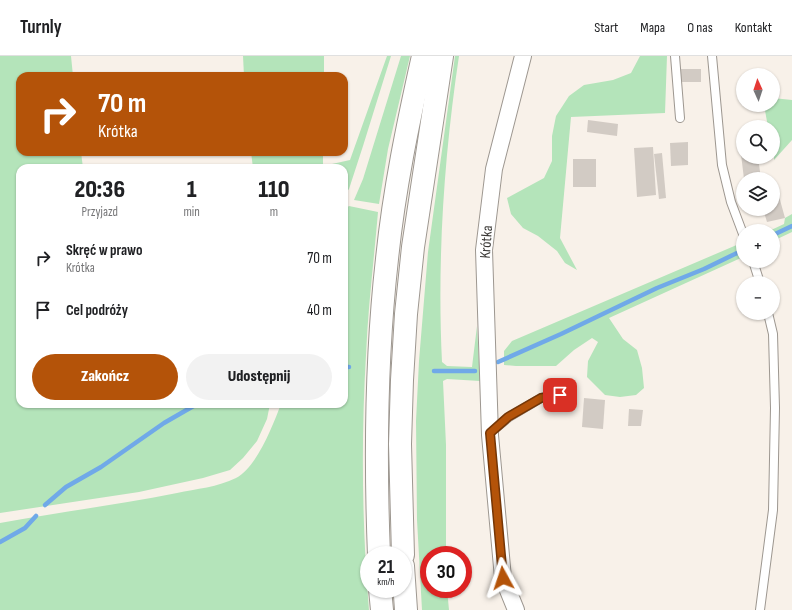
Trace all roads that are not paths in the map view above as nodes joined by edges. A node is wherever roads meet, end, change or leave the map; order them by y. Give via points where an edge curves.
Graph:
1 (423, 56) edge
2 (442, 56) edge
3 (523, 56) edge
4 (675, 56) edge
5 (712, 56) edge
6 (680, 118) dead end
7 (739, 224) edge
8 (770, 320) edge
9 (560, 395) dead end
10 (490, 433) junction
11 (379, 546) edge
12 (403, 546) edge
13 (381, 598) edge
14 (405, 598) edge
15 (382, 610) edge
16 (406, 610) edge
17 (516, 610) edge
18 (760, 610) edge

1 - 11 main road via 409,120 386,260 377,384
2 - 12 main road via 413,247 406,314 401,437
3 - 10 street, Krótka via 494,169 484,250
4 - 6 lane
5 - 7 lane via 722,165
8 - 18 lane via 773,334 774,455 772,510
9 - 10 lane via 541,398 508,417
10 - 17 street, Krótka via 503,578
13 - 15 main road
14 - 16 main road

